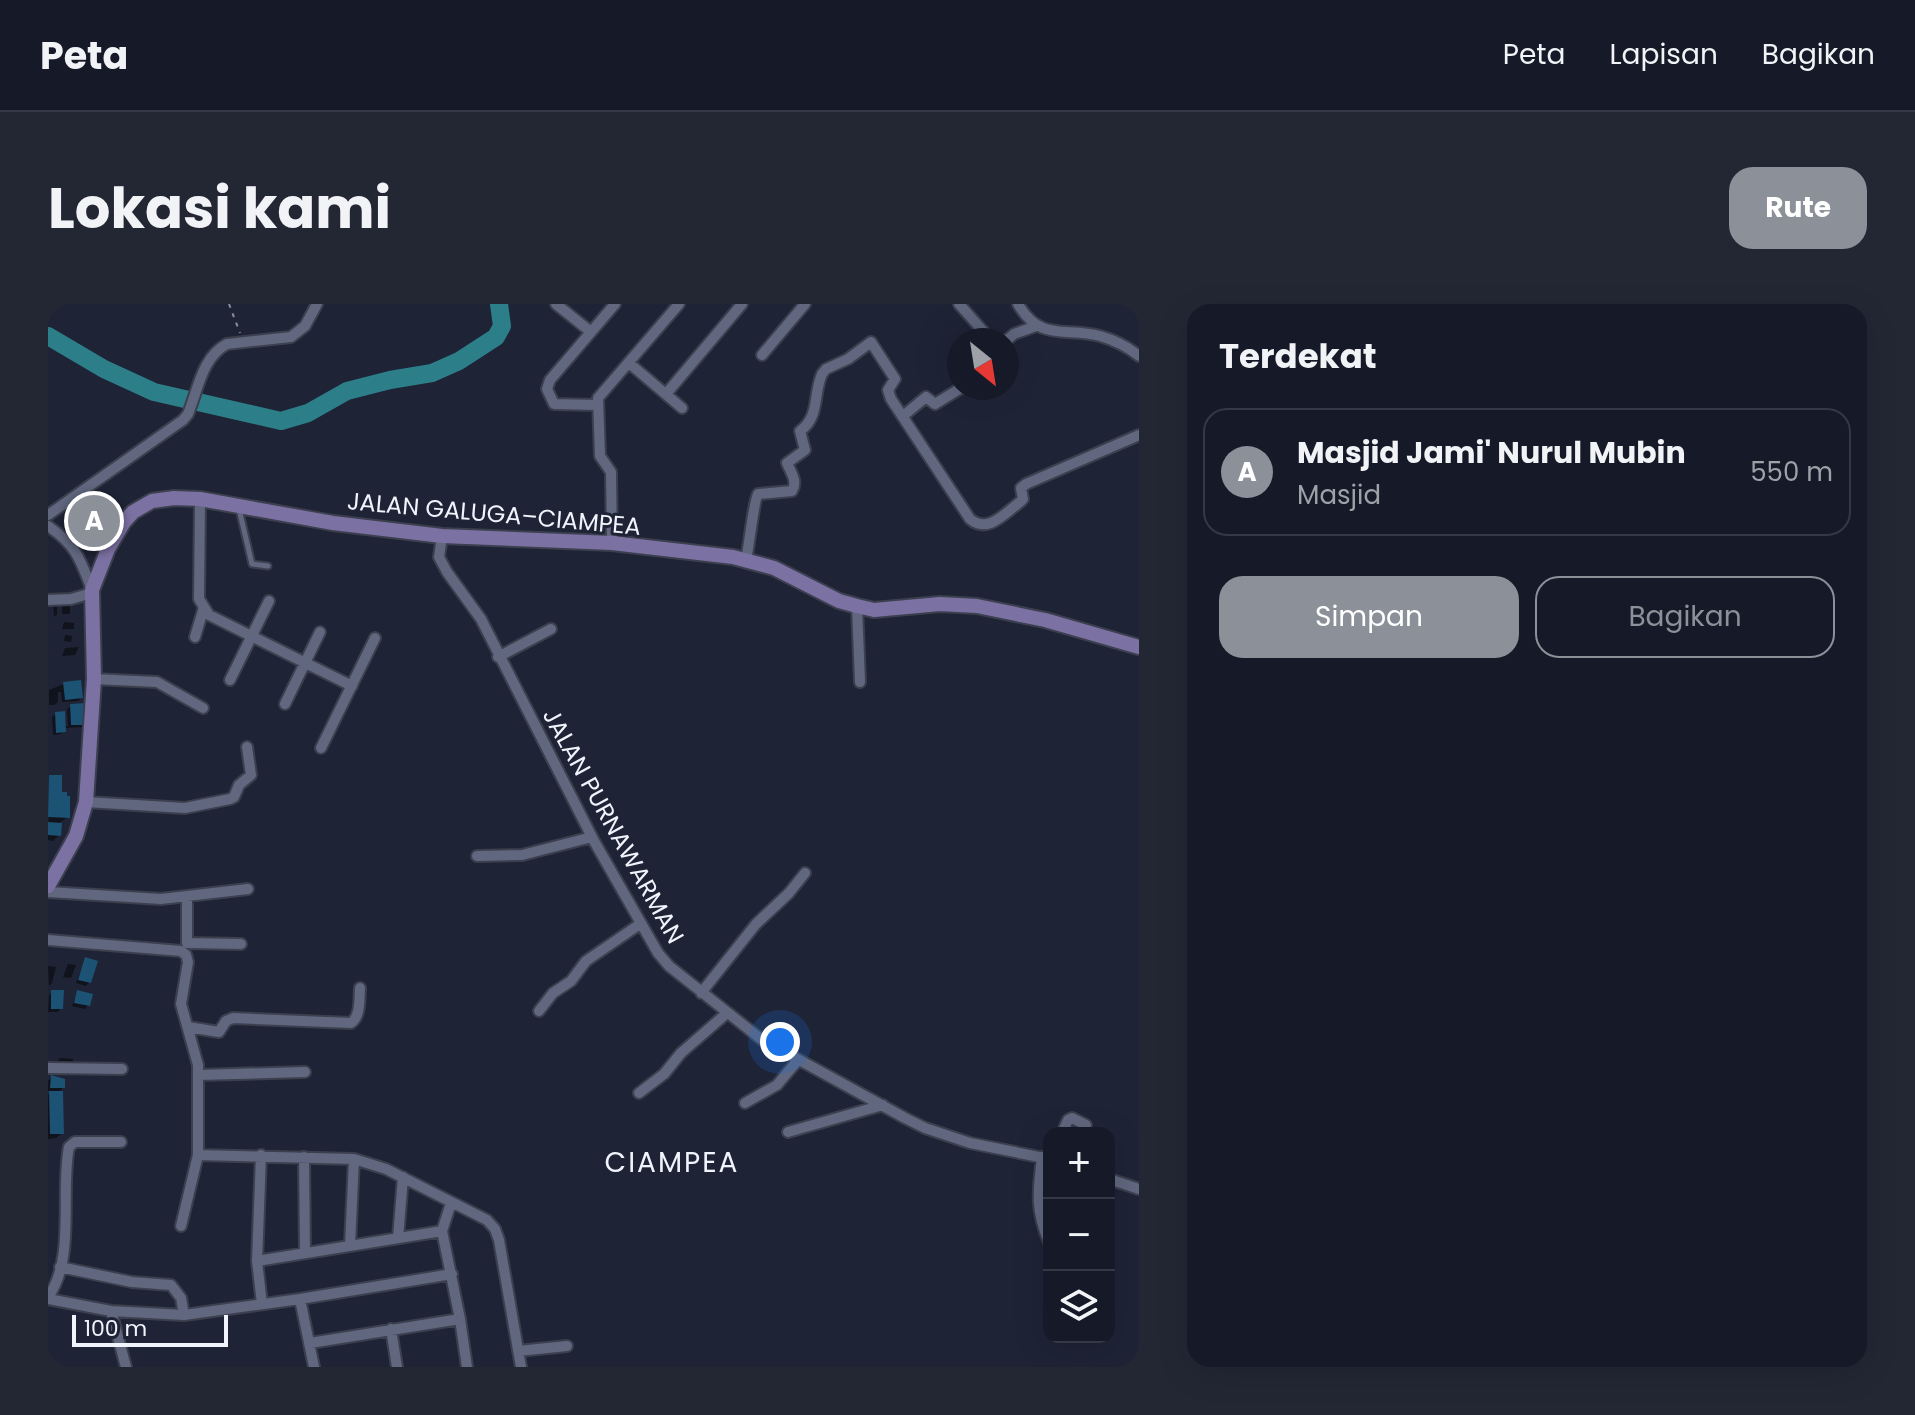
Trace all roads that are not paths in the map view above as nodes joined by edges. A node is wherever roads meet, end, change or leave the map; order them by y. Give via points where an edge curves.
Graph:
1 (317, 304) edge
2 (556, 304) edge
3 (615, 304) edge
4 (679, 304) edge
5 (742, 304) edge
6 (805, 304) edge
7 (959, 304) edge
8 (1018, 304) edge
9 (1036, 326) junction
10 (980, 328) edge
11 (591, 332) junction
12 (1019, 332) edge
13 (762, 355) dead end
14 (1139, 356) edge
15 (629, 363) junction
16 (666, 394) junction
17 (947, 397) edge
18 (597, 405) junction
19 (682, 408) dead end
20 (903, 416) junction
21 (1139, 435) edge
22 (200, 499) junction
23 (238, 504) junction
24 (48, 515) edge
25 (48, 526) edge
26 (442, 536) junction
27 (612, 543) junction
28 (746, 560) junction
29 (268, 566) dead end
30 (92, 592) junction
31 (48, 600) edge
32 (269, 601) dead end
33 (857, 606) junction
34 (204, 607) junction
35 (551, 629) dead end
36 (320, 632) dead end
37 (195, 637) dead end
38 (252, 637) junction
39 (375, 638) dead end
40 (1139, 647) edge
41 (498, 657) junction
42 (305, 663) junction
43 (94, 679) junction
44 (230, 680) dead end
45 (860, 682) dead end
46 (352, 686) junction
47 (285, 704) dead end
48 (203, 708) dead end
49 (247, 747) dead end
50 (321, 748) dead end
51 (86, 802) junction
52 (592, 837) junction
53 (477, 856) dead end
54 (805, 873) dead end
55 (48, 889) edge
56 (248, 889) dead end
57 (187, 897) junction
58 (640, 924) junction
59 (48, 940) edge
60 (241, 944) dead end
61 (360, 988) dead end
62 (701, 993) junction
63 (539, 1011) dead end
64 (727, 1013) junction
65 (188, 1027) junction
66 (798, 1060) junction
67 (48, 1068) edge
68 (122, 1069) dead end
69 (305, 1072) dead end
70 (198, 1075) junction
71 (639, 1093) dead end
72 (745, 1103) dead end
73 (883, 1105) junction
74 (1086, 1125) dead end
75 (1065, 1127) edge
76 (788, 1132) dead end
77 (121, 1142) dead end
78 (198, 1155) junction
79 (261, 1155) junction
80 (304, 1157) junction
81 (1043, 1157) edge
82 (354, 1159) junction
83 (1043, 1176) edge
84 (403, 1177) junction
85 (1115, 1181) edge
86 (1139, 1189) edge
87 (451, 1203) junction
88 (181, 1226) dead end
89 (1043, 1228) edge
90 (442, 1231) junction
91 (398, 1238) junction
92 (350, 1245) junction
93 (305, 1253) junction
94 (257, 1261) junction
95 (60, 1267) junction
96 (452, 1274) junction
97 (48, 1298) edge
98 (300, 1299) junction
99 (262, 1304) junction
100 (111, 1311) junction
101 (184, 1315) junction
102 (460, 1319) junction
103 (391, 1329) junction
104 (310, 1343) junction
105 (567, 1346) dead end
106 (518, 1351) junction
107 (463, 1366) edge
108 (126, 1367) edge
109 (314, 1367) edge
110 (397, 1367) edge
111 (521, 1367) edge

1 - 24 street via 305,326 291,337 227,344 213,353 188,414 177,426
2 - 11 street
3 - 11 street
4 - 15 street
5 - 16 street
6 - 13 street
7 - 10 street
8 - 9 street
9 - 12 street
9 - 14 street via 1100,336
11 - 18 street via 547,389 554,404
15 - 16 street
15 - 18 street
16 - 19 street
17 - 20 street via 935,404 926,397
18 - 27 street via 600,456 611,472
20 - 21 street via 970,519 983,526 1022,501 1023,485
20 - 28 street via 888,390 893,372 871,342 826,369 808,426 800,431 805,450 787,463 795,482 792,491 758,494 754,499
22 - 23 street, JALAN GALUGA–CIAMPEA
22 - 30 street, JALAN GALUGA–CIAMPEA via 152,501 133,512 108,549
22 - 34 street via 199,599
23 - 26 street, JALAN GALUGA–CIAMPEA via 333,523
23 - 29 lane via 249,559 255,566
25 - 30 street via 79,554
26 - 27 street, JALAN GALUGA–CIAMPEA
26 - 41 street, JALAN PURNAWARMAN via 439,557 481,619
27 - 28 street, JALAN GALUGA–CIAMPEA
28 - 33 street, JALAN GALUGA–CIAMPEA
30 - 31 street
30 - 43 street, JALAN GALUGA–CIAMPEA
32 - 38 street
33 - 40 street, JALAN GALUGA–CIAMPEA via 977,606
33 - 45 street
34 - 37 street
34 - 38 street via 209,615
35 - 41 street
36 - 42 street
38 - 42 street
38 - 44 street
39 - 46 street
41 - 52 street, JALAN PURNAWARMAN
42 - 46 street
42 - 47 street
43 - 48 street via 157,682
43 - 51 street, JALAN GALUGA–CIAMPEA
46 - 50 street
49 - 51 street via 251,775 230,799 185,808
51 - 55 street, JALAN GALUGA–CIAMPEA via 76,836
52 - 53 street via 522,855
52 - 58 street, JALAN PURNAWARMAN
54 - 62 street
55 - 57 street
56 - 57 street
57 - 60 street via 187,943
58 - 62 street, JALAN PURNAWARMAN via 669,966
58 - 63 street via 586,961
59 - 65 street via 181,951 188,962 181,1004
61 - 65 street via 351,1023 233,1018 219,1032
62 - 64 street, JALAN PURNAWARMAN
64 - 66 street, JALAN PURNAWARMAN
64 - 71 street
65 - 70 street
66 - 72 street via 777,1085
66 - 73 street, JALAN PURNAWARMAN
67 - 68 street
69 - 70 street
70 - 78 street
73 - 76 street
73 - 81 street, JALAN PURNAWARMAN via 947,1137
74 - 75 street via 1072,1118
77 - 95 street via 75,1142 69,1147
78 - 79 street
78 - 88 street
79 - 80 street
79 - 94 street
80 - 82 street
80 - 93 street
82 - 84 street
82 - 92 street
83 - 89 street via 1037,1202
84 - 87 street
84 - 91 street
85 - 86 street
87 - 90 street
87 - 106 street via 495,1229
90 - 91 street
90 - 96 street
91 - 92 street
92 - 93 street
93 - 94 street
94 - 99 street
95 - 97 street
95 - 101 street via 171,1285 181,1298
96 - 98 street
96 - 102 street
97 - 100 street
98 - 99 street
98 - 104 street
99 - 101 street
100 - 101 street
100 - 108 street
102 - 103 street
102 - 107 street
103 - 104 street
103 - 110 street
104 - 109 street
105 - 106 street
106 - 111 street

